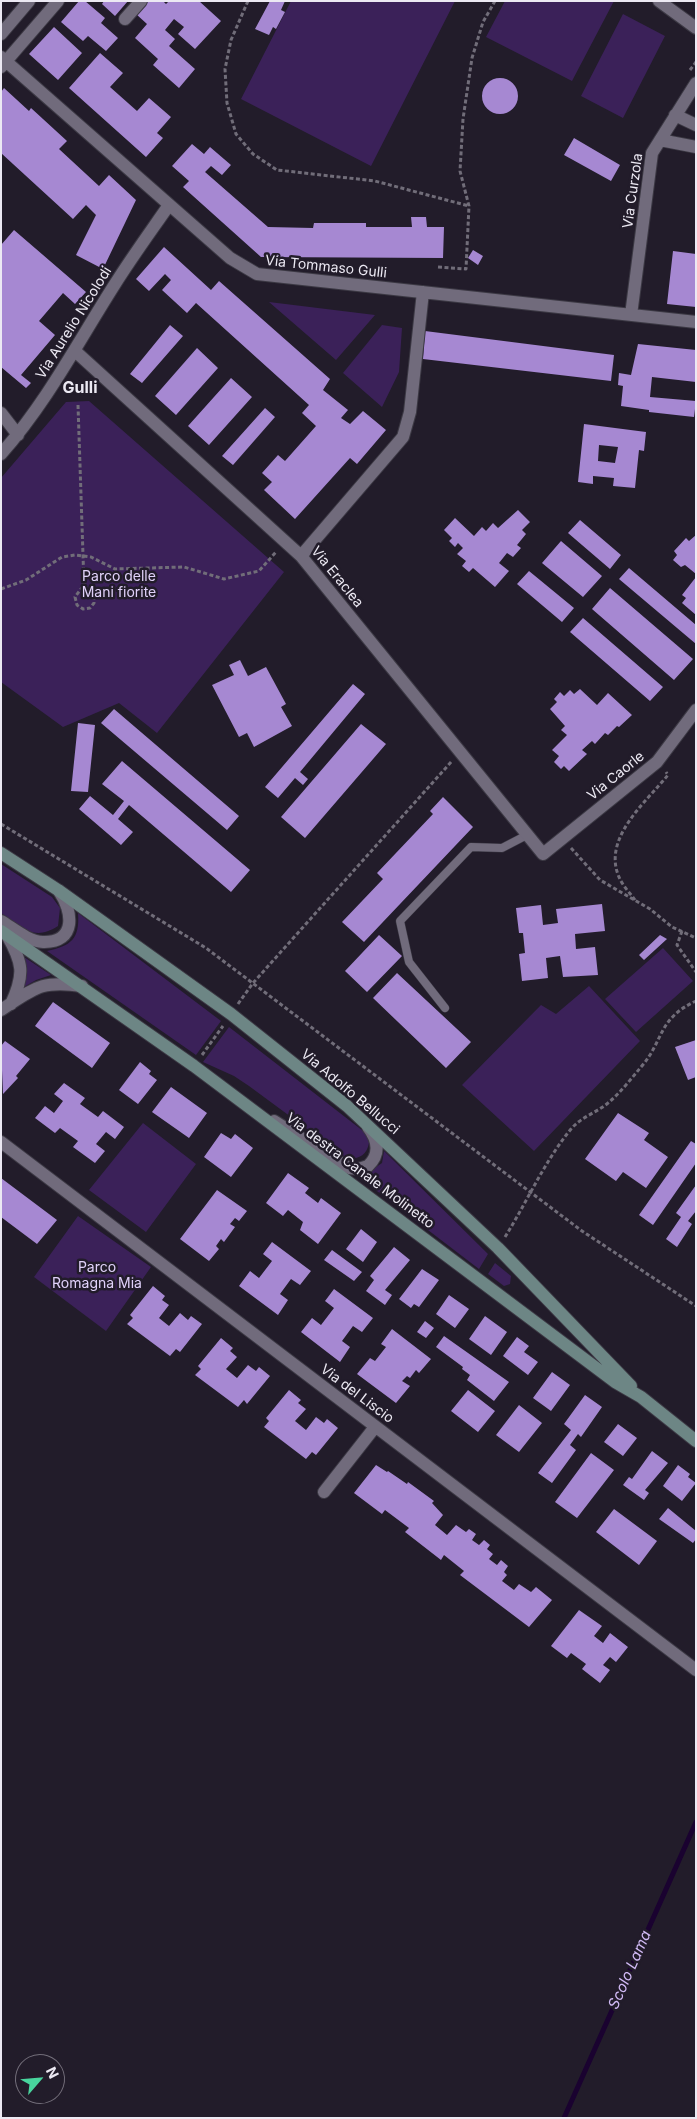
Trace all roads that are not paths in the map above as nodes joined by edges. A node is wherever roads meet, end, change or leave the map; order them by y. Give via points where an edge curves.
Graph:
1 (29, 1) edge
2 (58, 1) edge
3 (141, 1) edge
4 (658, 1) edge
5 (125, 19) dead end
6 (696, 28) edge
7 (1, 34) edge
8 (3, 62) edge
9 (696, 84) edge
10 (675, 115) junction
11 (696, 125) edge
12 (660, 140) junction
13 (696, 147) edge
14 (169, 205) junction
15 (423, 292) junction
16 (631, 315) junction
17 (696, 322) edge
18 (75, 351) junction
19 (1, 413) edge
20 (18, 435) junction
21 (1, 454) edge
22 (301, 556) junction
23 (696, 710) edge
24 (527, 835) junction
25 (1, 854) edge
26 (542, 854) joint
27 (58, 890) junction
28 (1, 921) edge
29 (4, 933) edge
30 (82, 986) junction
31 (6, 1007) edge
32 (445, 1008) dead end
33 (248, 1106) junction
34 (358, 1115) junction
35 (1, 1142) edge
36 (641, 1397) junction
37 (375, 1427) junction
38 (680, 1430) junction
39 (696, 1432) edge
40 (696, 1441) edge
41 (324, 1492) dead end
42 (696, 1670) edge

1 - 7 street
2 - 8 street
3 - 5 street
4 - 6 street
8 - 14 street, Via Tommaso Gulli
9 - 10 street, Via Curzola
10 - 11 street
10 - 12 street, Via Curzola
12 - 13 street
12 - 16 street, Via Curzola via 652,153
14 - 15 street, Via Tommaso Gulli via 230,258 257,274
14 - 18 street, Via Aurelio Nicolodi via 115,283
15 - 16 street, Via Tommaso Gulli
15 - 22 street via 410,412 402,437
16 - 17 street, Via Tommaso Gulli
18 - 20 street, Via Aurelio Nicolodi
18 - 22 street, Via Eraclea
19 - 20 street
20 - 21 street, Via Aurelio Nicolodi
22 - 24 street, Via Eraclea
23 - 26 street, Via Caorle via 657,762
24 - 26 street, Via Eraclea
24 - 32 lane via 502,848 471,846 400,921 409,962
25 - 27 street, Via Adolfo Bellucci
27 - 28 street via 68,903 71,920 59,938 34,941
27 - 34 street, Via Adolfo Bellucci via 231,1014
29 - 30 street, Via destra Canale Molinetto
29 - 31 street via 19,958 21,976 20,985
30 - 31 street via 54,982
30 - 33 street, Via destra Canale Molinetto
33 - 34 street via 355,1170 368,1166 377,1150 373,1134
33 - 36 street, Via destra Canale Molinetto via 615,1382
34 - 36 street, Via Adolfo Bellucci via 498,1248
35 - 37 street, Via del Liscio
36 - 38 street, Via destra Canale Molinetto
37 - 41 street
37 - 42 street, Via del Liscio
38 - 39 street
38 - 40 street, Via destra Canale Molinetto

